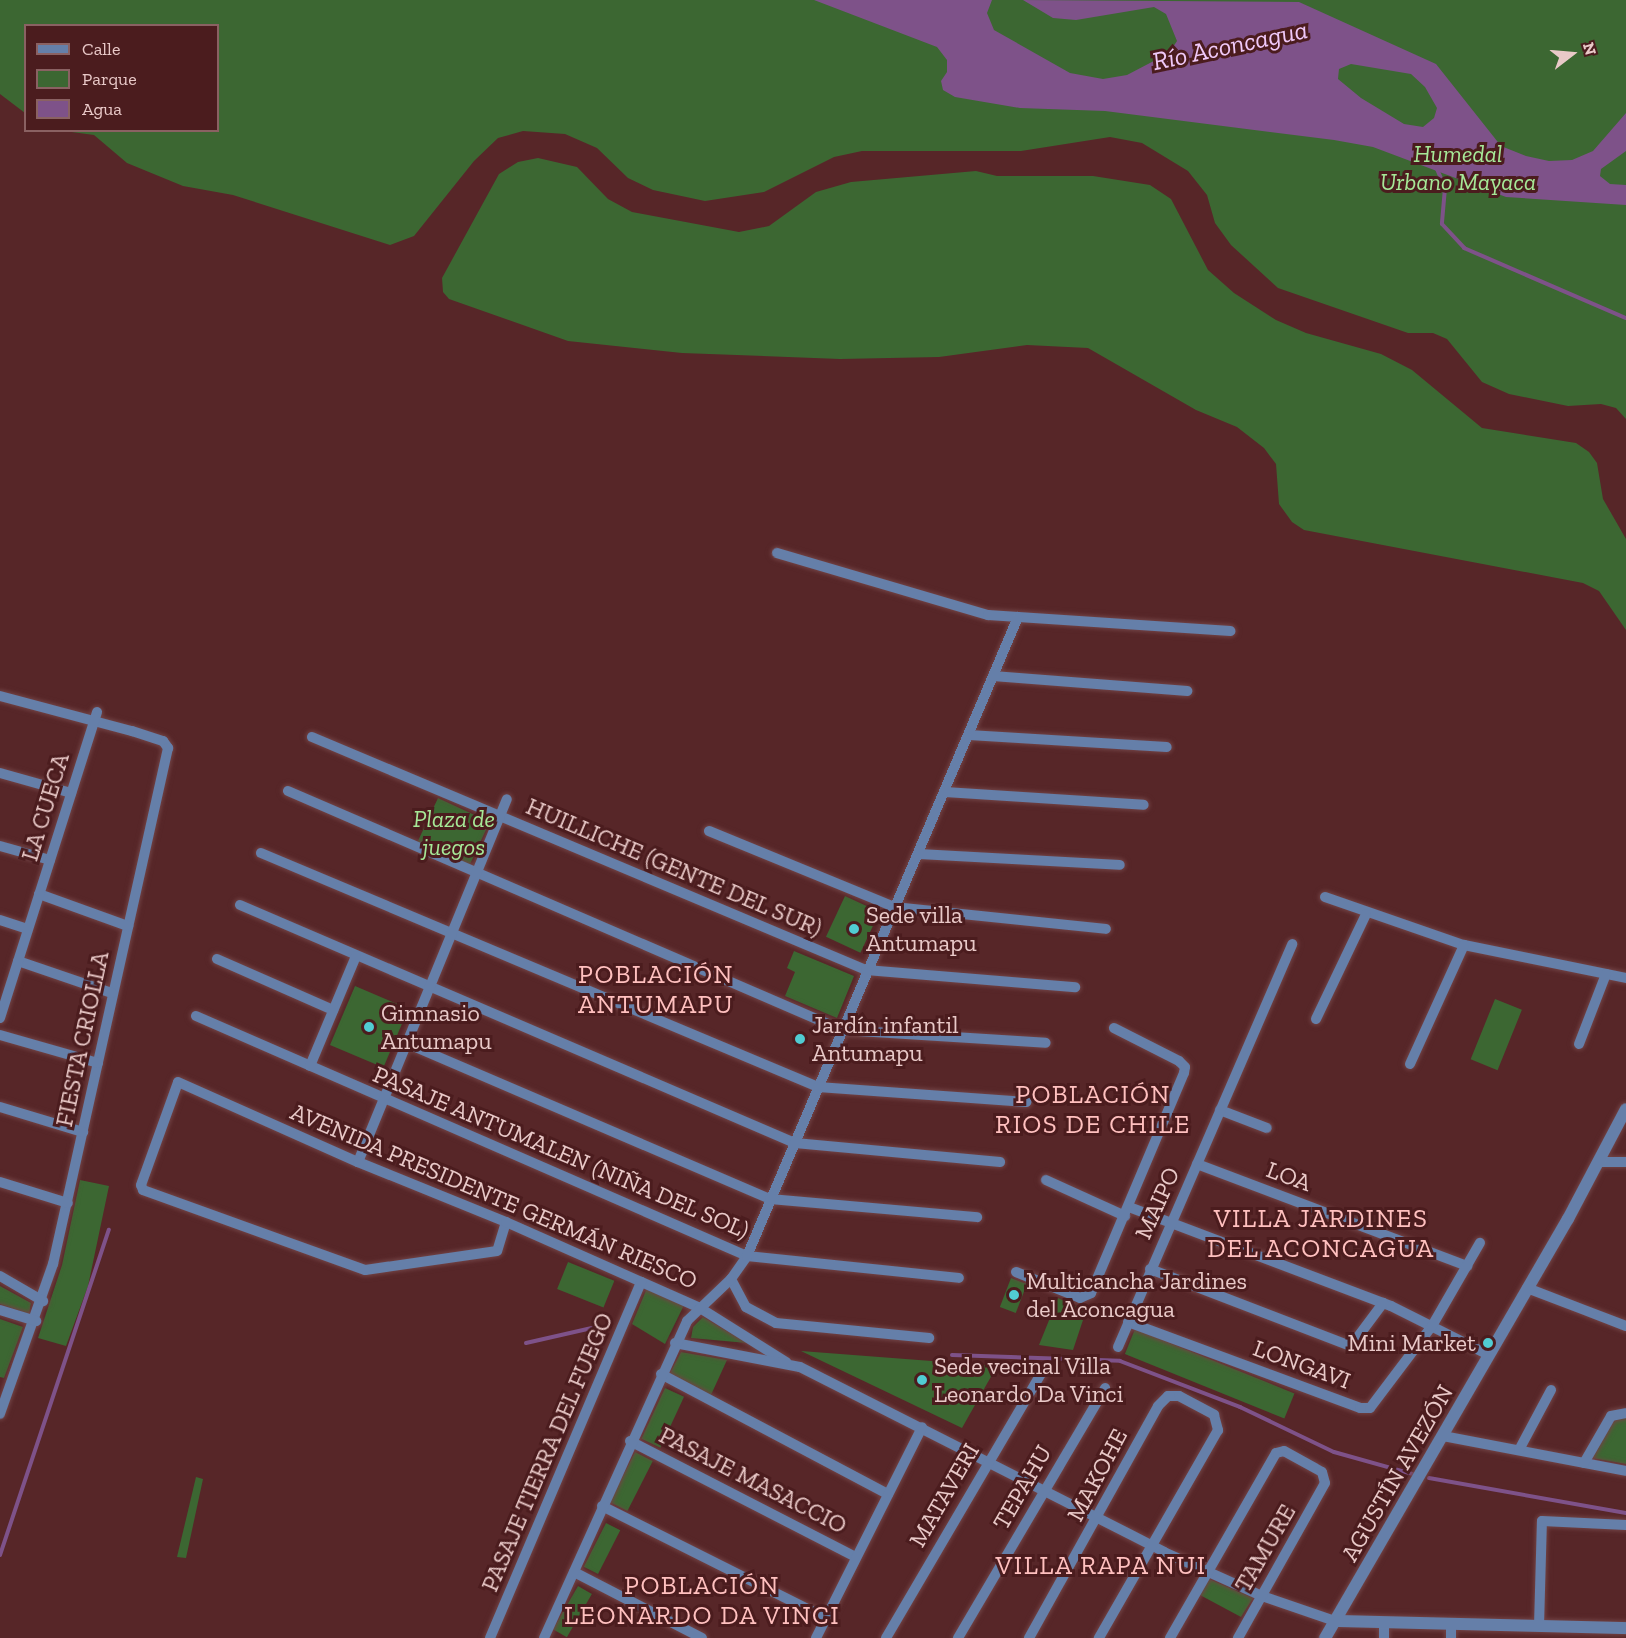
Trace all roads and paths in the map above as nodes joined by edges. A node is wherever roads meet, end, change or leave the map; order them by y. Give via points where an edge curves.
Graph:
1 (777, 553) dead end
2 (1018, 617) junction
3 (1230, 630) dead end
4 (993, 676) junction
5 (1187, 691) dead end
6 (0, 696) edge
7 (97, 712) dead end
8 (93, 724) junction
9 (969, 735) junction
10 (312, 737) dead end
11 (1167, 747) dead end
12 (0, 773) edge
13 (288, 791) dead end
14 (945, 792) junction
15 (71, 793) junction
16 (507, 799) dead end
17 (1144, 805) dead end
18 (500, 816) junction
19 (709, 831) dead end
20 (0, 846) edge
21 (261, 853) dead end
22 (919, 854) junction
23 (50, 860) junction
24 (1120, 865) dead end
25 (478, 873) junction
26 (39, 894) junction
27 (1325, 897) dead end
28 (240, 905) dead end
29 (894, 907) junction
30 (1365, 914) junction
31 (0, 920) edge
32 (128, 926) junction
33 (28, 928) junction
34 (1106, 929) dead end
35 (455, 931) junction
36 (1292, 944) dead end
37 (1464, 945) junction
38 (356, 956) junction
39 (218, 959) dead end
40 (18, 961) junction
41 (866, 970) junction
42 (1606, 974) junction
43 (1626, 978) edge
44 (1076, 987) dead end
45 (428, 988) junction
46 (112, 993) junction
47 (3, 998) edge
48 (333, 1011) junction
49 (196, 1016) dead end
50 (0, 1018) edge
51 (1316, 1019) dead end
52 (1114, 1028) dead end
53 (842, 1030) junction
54 (0, 1035) edge
55 (406, 1043) junction
56 (1046, 1043) dead end
57 (1579, 1044) dead end
58 (98, 1063) junction
59 (1410, 1064) dead end
60 (309, 1066) junction
61 (818, 1087) junction
62 (383, 1098) junction
63 (1026, 1102) dead end
64 (0, 1107) edge
65 (1626, 1109) edge
66 (1220, 1110) junction
67 (1267, 1128) dead end
68 (83, 1132) junction
69 (795, 1143) junction
70 (358, 1162) junction
71 (1000, 1162) dead end
72 (1601, 1162) junction
73 (1626, 1162) edge
74 (1197, 1164) junction
75 (1046, 1180) dead end
76 (0, 1182) edge
77 (770, 1199) junction
78 (68, 1203) junction
79 (1127, 1211) junction
80 (977, 1217) dead end
81 (506, 1222) junction
82 (1171, 1224) junction
83 (1480, 1242) dead end
84 (747, 1256) junction
85 (1467, 1266) junction
86 (1150, 1269) junction
87 (1016, 1272) dead end
88 (0, 1276) edge
89 (959, 1278) dead end
90 (731, 1279) junction
91 (641, 1282) junction
92 (1527, 1288) junction
93 (43, 1300) junction
94 (1383, 1303) junction
95 (700, 1308) junction
96 (0, 1310) edge
97 (36, 1321) junction
98 (1128, 1322) junction
99 (1432, 1326) junction
100 (1626, 1326) edge
101 (929, 1338) dead end
102 (675, 1343) junction
103 (1118, 1347) dead end
104 (1489, 1355) junction
105 (786, 1362) junction
106 (661, 1374) junction
107 (1041, 1374) dead end
108 (5, 1386) edge
109 (1104, 1388) dead end
110 (1551, 1390) dead end
111 (1626, 1413) edge
112 (0, 1414) edge
113 (922, 1427) junction
114 (1443, 1436) junction
115 (630, 1441) junction
116 (1519, 1450) junction
117 (987, 1460) junction
118 (1584, 1463) junction
119 (1626, 1471) edge
120 (1044, 1492) junction
121 (888, 1494) junction
122 (602, 1506) junction
123 (1097, 1520) junction
124 (1626, 1525) edge
125 (1153, 1546) junction
126 (856, 1557) junction
127 (574, 1572) junction
128 (1209, 1572) junction
129 (1262, 1596) junction
130 (826, 1618) junction
131 (1335, 1621) junction
132 (1384, 1622) junction
133 (1451, 1624) junction
134 (1539, 1626) junction
135 (1626, 1628) edge
136 (490, 1638) edge
137 (544, 1638) edge
138 (702, 1638) edge
139 (816, 1638) edge
140 (886, 1638) edge
141 (958, 1638) edge
142 (1029, 1638) edge
143 (1099, 1638) edge
144 (1170, 1638) edge
145 (1238, 1638) edge
146 (1325, 1638) edge
147 (1384, 1638) edge
148 (1450, 1638) edge

1 - 2 street via 988,615
2 - 3 street
2 - 4 street
4 - 5 street
4 - 9 street
6 - 8 street
7 - 8 street, LA CUECA
8 - 15 street, LA CUECA
8 - 32 street, FIESTA CRIOLLA via 168,744
9 - 11 street
9 - 14 street
10 - 18 street, HUILLICHE (GENTE DEL SUR)
12 - 15 street
13 - 25 street
14 - 17 street
14 - 22 street
15 - 23 street, LA CUECA
16 - 18 street
18 - 25 street
18 - 41 street, HUILLICHE (GENTE DEL SUR)
19 - 29 street
20 - 23 street
21 - 35 street
22 - 24 street
22 - 29 street
23 - 26 street, LA CUECA
25 - 35 street
25 - 53 street
26 - 32 street
26 - 33 street, LA CUECA
27 - 30 street
28 - 38 street
29 - 34 street
29 - 41 street
30 - 37 street
30 - 51 street
31 - 33 street
32 - 46 street, FIESTA CRIOLLA
33 - 40 street, LA CUECA
35 - 45 street
35 - 61 street
36 - 66 street, MAIPO
37 - 42 street
37 - 59 street
38 - 45 street
38 - 48 street
39 - 48 street
40 - 46 street
40 - 47 street, LA CUECA
41 - 44 street, HUILLICHE (GENTE DEL SUR)
41 - 53 street
42 - 43 street
42 - 57 street
45 - 55 street
45 - 69 street
46 - 58 street, FIESTA CRIOLLA
47 - 50 street, LA CUECA
48 - 60 street
49 - 60 street, PASAJE ANTUMALEN (NIÑA DEL SOL)
52 - 79 street via 1185,1067
53 - 56 street
53 - 61 street
54 - 58 street
55 - 62 street
55 - 77 street
58 - 68 street, FIESTA CRIOLLA
60 - 62 street, PASAJE ANTUMALEN (NIÑA DEL SOL)
61 - 63 street
61 - 69 street
62 - 70 street
62 - 84 street, PASAJE ANTUMALEN (NIÑA DEL SOL)
64 - 68 street
65 - 72 street, AGUSTÍN AVEZÓN
66 - 67 street
66 - 74 street, MAIPO
68 - 78 street, FIESTA CRIOLLA
69 - 71 street
69 - 77 street
70 - 81 street, AVENIDA PRESIDENTE GERMÁN RIESCO
70 - 81 street, AVENIDA PRESIDENTE GERMÁN RIESCO via 178,1082 141,1185 143,1190 365,1270 497,1251
72 - 73 street
72 - 92 street, AGUSTÍN AVEZÓN
74 - 82 street, MAIPO
74 - 85 street, LOA
75 - 79 street
76 - 78 street
77 - 80 street
77 - 84 street
78 - 93 street, FIESTA CRIOLLA
79 - 82 street
79 - 87 street via 1087,1298
81 - 91 street, AVENIDA PRESIDENTE GERMÁN RIESCO
82 - 86 street, MAIPO
82 - 94 street
83 - 85 street
84 - 89 street, PASAJE ANTUMALEN (NIÑA DEL SOL)
84 - 90 street
85 - 99 street
86 - 94 street via 1352,1346
86 - 98 street, MAIPO
88 - 93 street
90 - 95 street
90 - 101 street via 746,1308 776,1323
91 - 95 street, AVENIDA PRESIDENTE GERMÁN RIESCO
91 - 136 street, PASAJE TIERRA DEL FUEGO
92 - 100 street
92 - 104 street, AGUSTÍN AVEZÓN
93 - 97 street, FIESTA CRIOLLA
94 - 99 street
95 - 102 street via 687,1321
95 - 105 street, AVENIDA PRESIDENTE GERMÁN RIESCO
96 - 97 street
97 - 108 street, FIESTA CRIOLLA
98 - 99 street, LONGAVI via 1360,1408 1370,1408
98 - 103 street, MAIPO
99 - 104 street
102 - 105 street, AVENIDA PRESIDENTE GERMÁN RIESCO
102 - 106 street
104 - 114 street, AGUSTÍN AVEZÓN
105 - 113 street, AVENIDA PRESIDENTE GERMÁN RIESCO
106 - 115 street
106 - 121 street
107 - 117 street, MATAVERI
108 - 112 street, FIESTA CRIOLLA
109 - 120 street, TEPAHU
110 - 116 street
111 - 118 street via 1611,1416
113 - 117 street, AVENIDA PRESIDENTE GERMÁN RIESCO
113 - 121 street
114 - 116 street
114 - 131 street, AGUSTÍN AVEZÓN
115 - 122 street
115 - 126 street, PASAJE MASACCIO
116 - 118 street
117 - 120 street, AVENIDA PRESIDENTE GERMÁN RIESCO
117 - 140 street, MATAVERI
118 - 119 street
120 - 123 street, AVENIDA PRESIDENTE GERMÁN RIESCO
120 - 141 street, TEPAHU
121 - 126 street
122 - 127 street
122 - 130 street
123 - 125 street, AVENIDA PRESIDENTE GERMÁN RIESCO
123 - 125 street, MAKOHE via 1158,1406 1168,1396 1179,1396 1205,1410 1218,1424
123 - 142 street, MAKOHE
124 - 134 street via 1542,1521
125 - 128 street, AVENIDA PRESIDENTE GERMÁN RIESCO
125 - 143 street
126 - 130 street
127 - 137 street
127 - 138 street
128 - 129 street, AVENIDA PRESIDENTE GERMÁN RIESCO
128 - 129 street, TAMURE via 1276,1453 1287,1452 1326,1478
128 - 144 street
129 - 131 street, AVENIDA PRESIDENTE GERMÁN RIESCO
129 - 145 street, TAMURE
130 - 139 street
131 - 132 street, AVENIDA PRESIDENTE GERMÁN RIESCO
131 - 146 street, AGUSTÍN AVEZÓN
132 - 133 street, AVENIDA PRESIDENTE GERMÁN RIESCO
132 - 147 street
133 - 134 street, AVENIDA PRESIDENTE GERMÁN RIESCO
133 - 148 street
134 - 135 street, AVENIDA PRESIDENTE GERMÁN RIESCO

